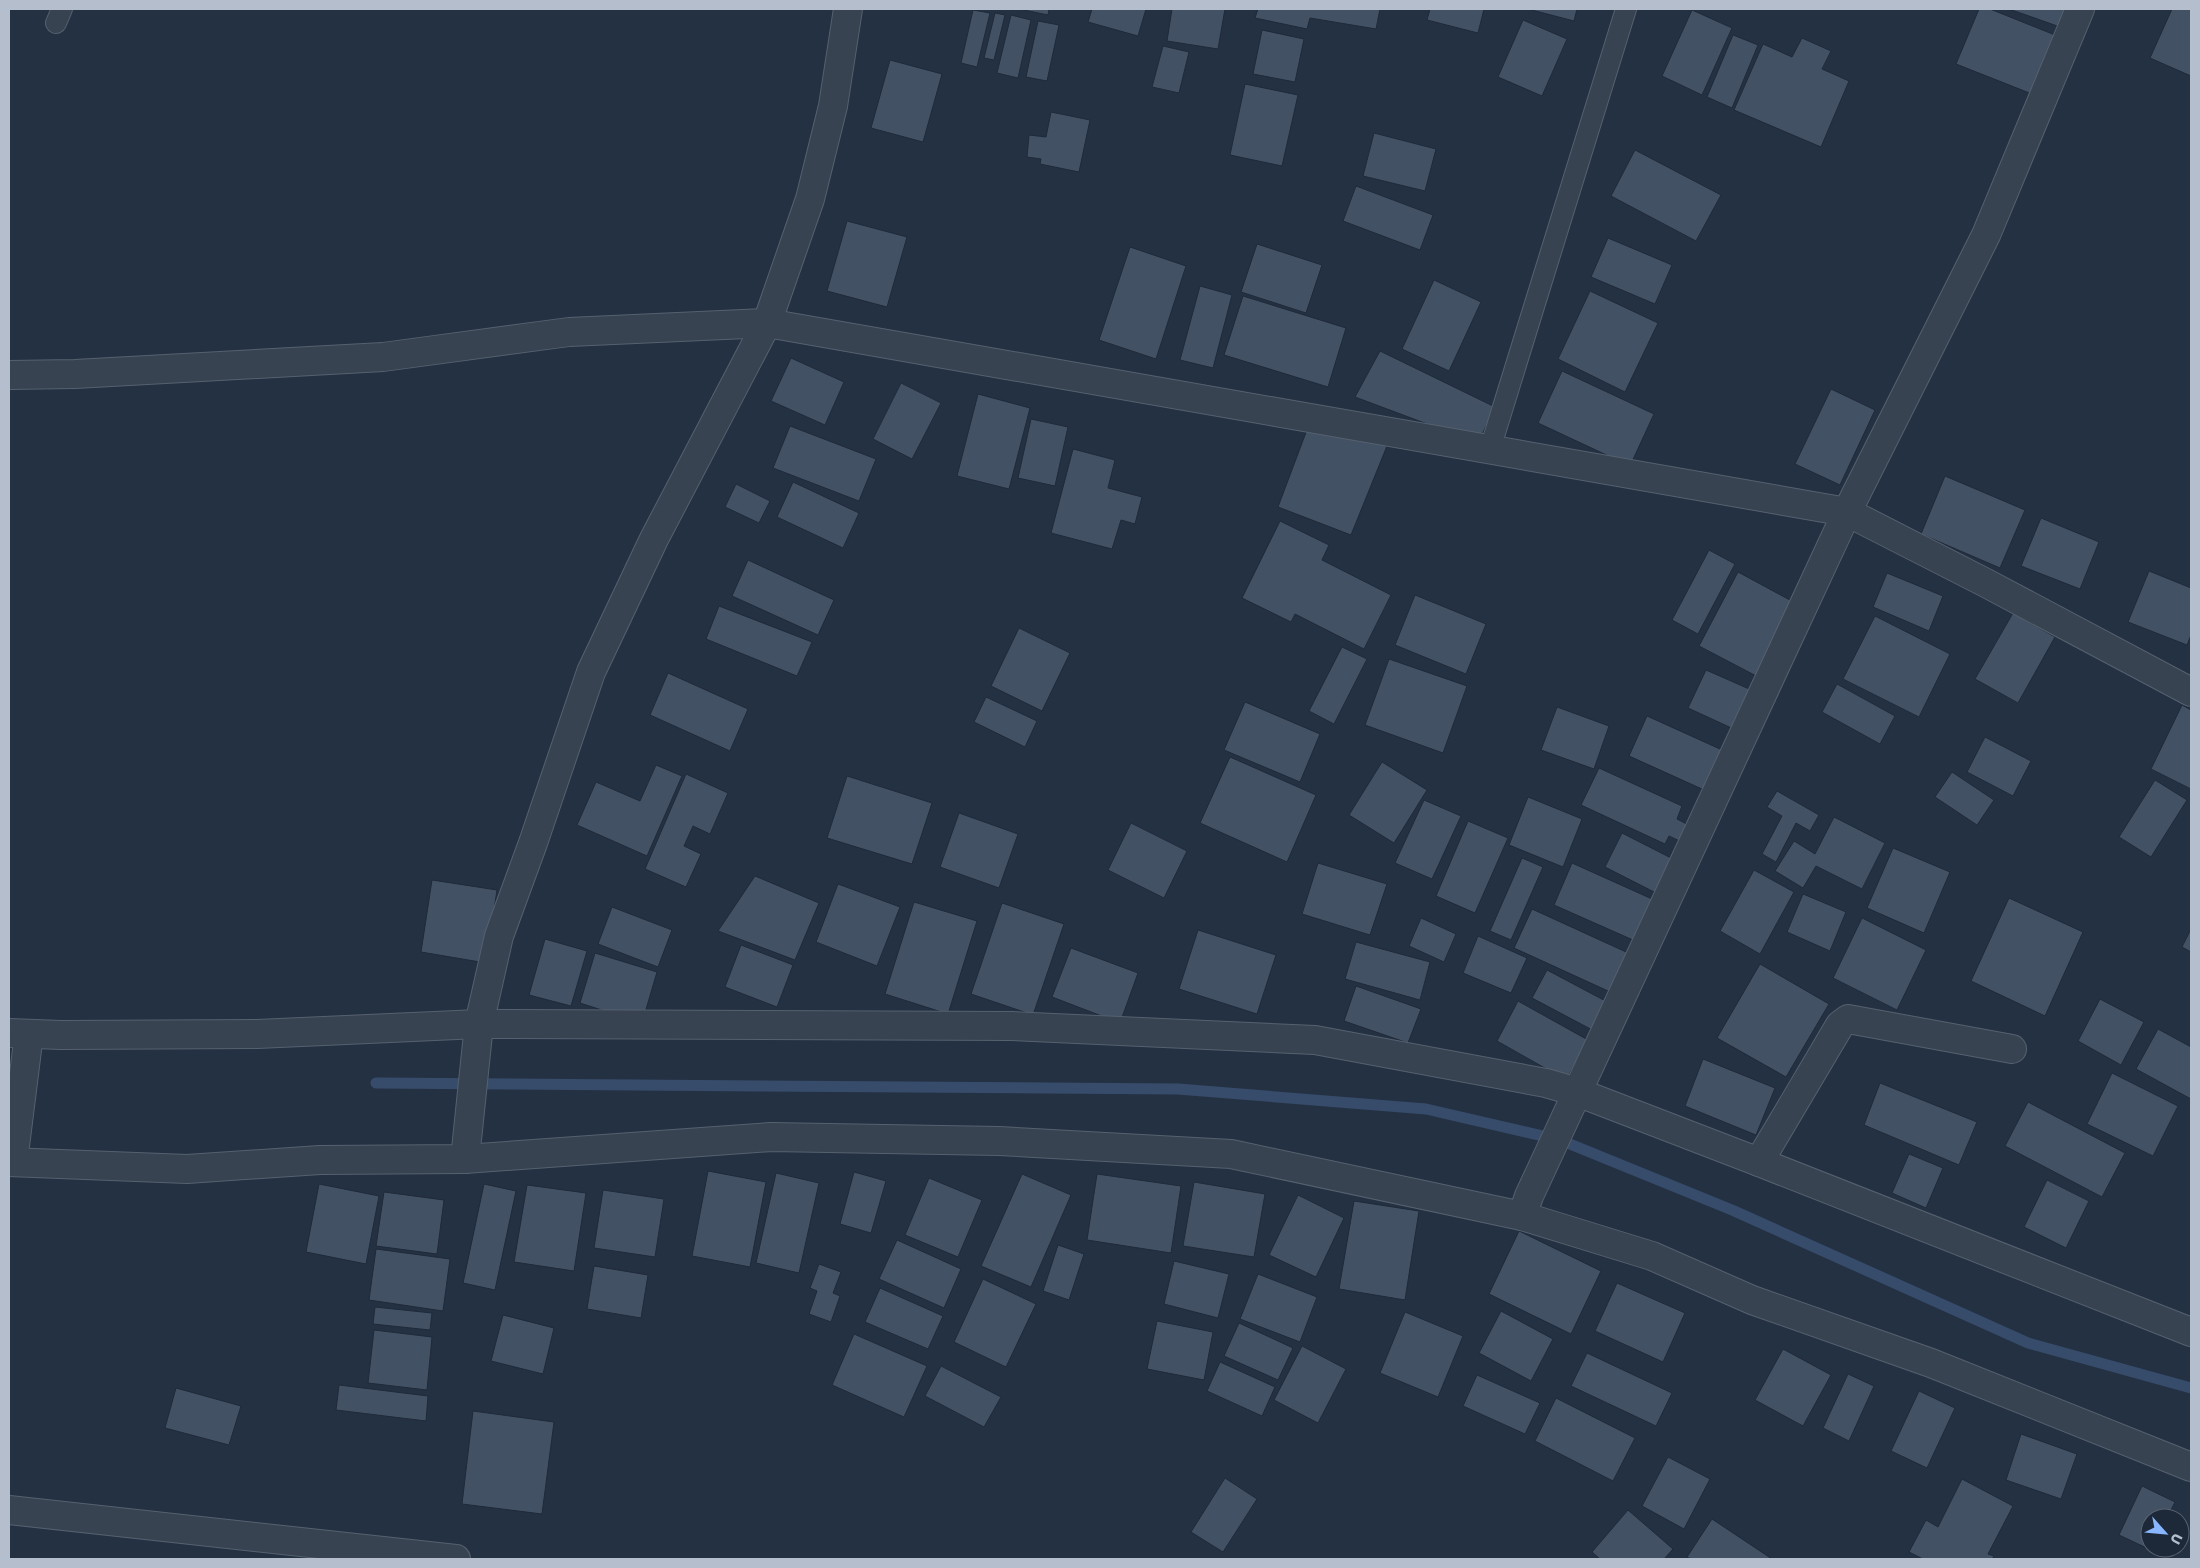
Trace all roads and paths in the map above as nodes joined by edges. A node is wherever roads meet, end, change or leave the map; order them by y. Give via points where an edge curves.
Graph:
1 (848, 9) edge
2 (1626, 9) edge
3 (2080, 9) edge
4 (768, 323) junction
5 (9, 375) edge
6 (1490, 449) junction
7 (1847, 512) junction
8 (2191, 692) edge
9 (19, 1033) edge
10 (478, 1033) junction
11 (2012, 1049) dead end
12 (1572, 1102) junction
13 (465, 1159) junction
14 (11, 1162) edge
15 (1759, 1162) junction
16 (1525, 1206) junction
17 (2191, 1332) edge
18 (2191, 1467) edge
19 (9, 1510) edge
20 (456, 1559) edge

1 - 4 street via 832,106 810,199
2 - 6 lane
3 - 7 street via 1986,235
4 - 5 street via 569,332 383,357
4 - 6 street
4 - 10 street via 654,539 591,672 499,936
6 - 7 street
7 - 8 street
7 - 12 street
9 - 10 street
9 - 14 street
10 - 12 street via 1011,1026 1315,1040 1546,1084
10 - 13 street
11 - 15 street via 1848,1020 1840,1025
12 - 15 street
12 - 16 street
13 - 14 street via 320,1160 188,1169
13 - 16 street via 771,1137 1028,1143 1231,1154
15 - 17 street
16 - 18 street via 1752,1300 1931,1363
19 - 20 street

